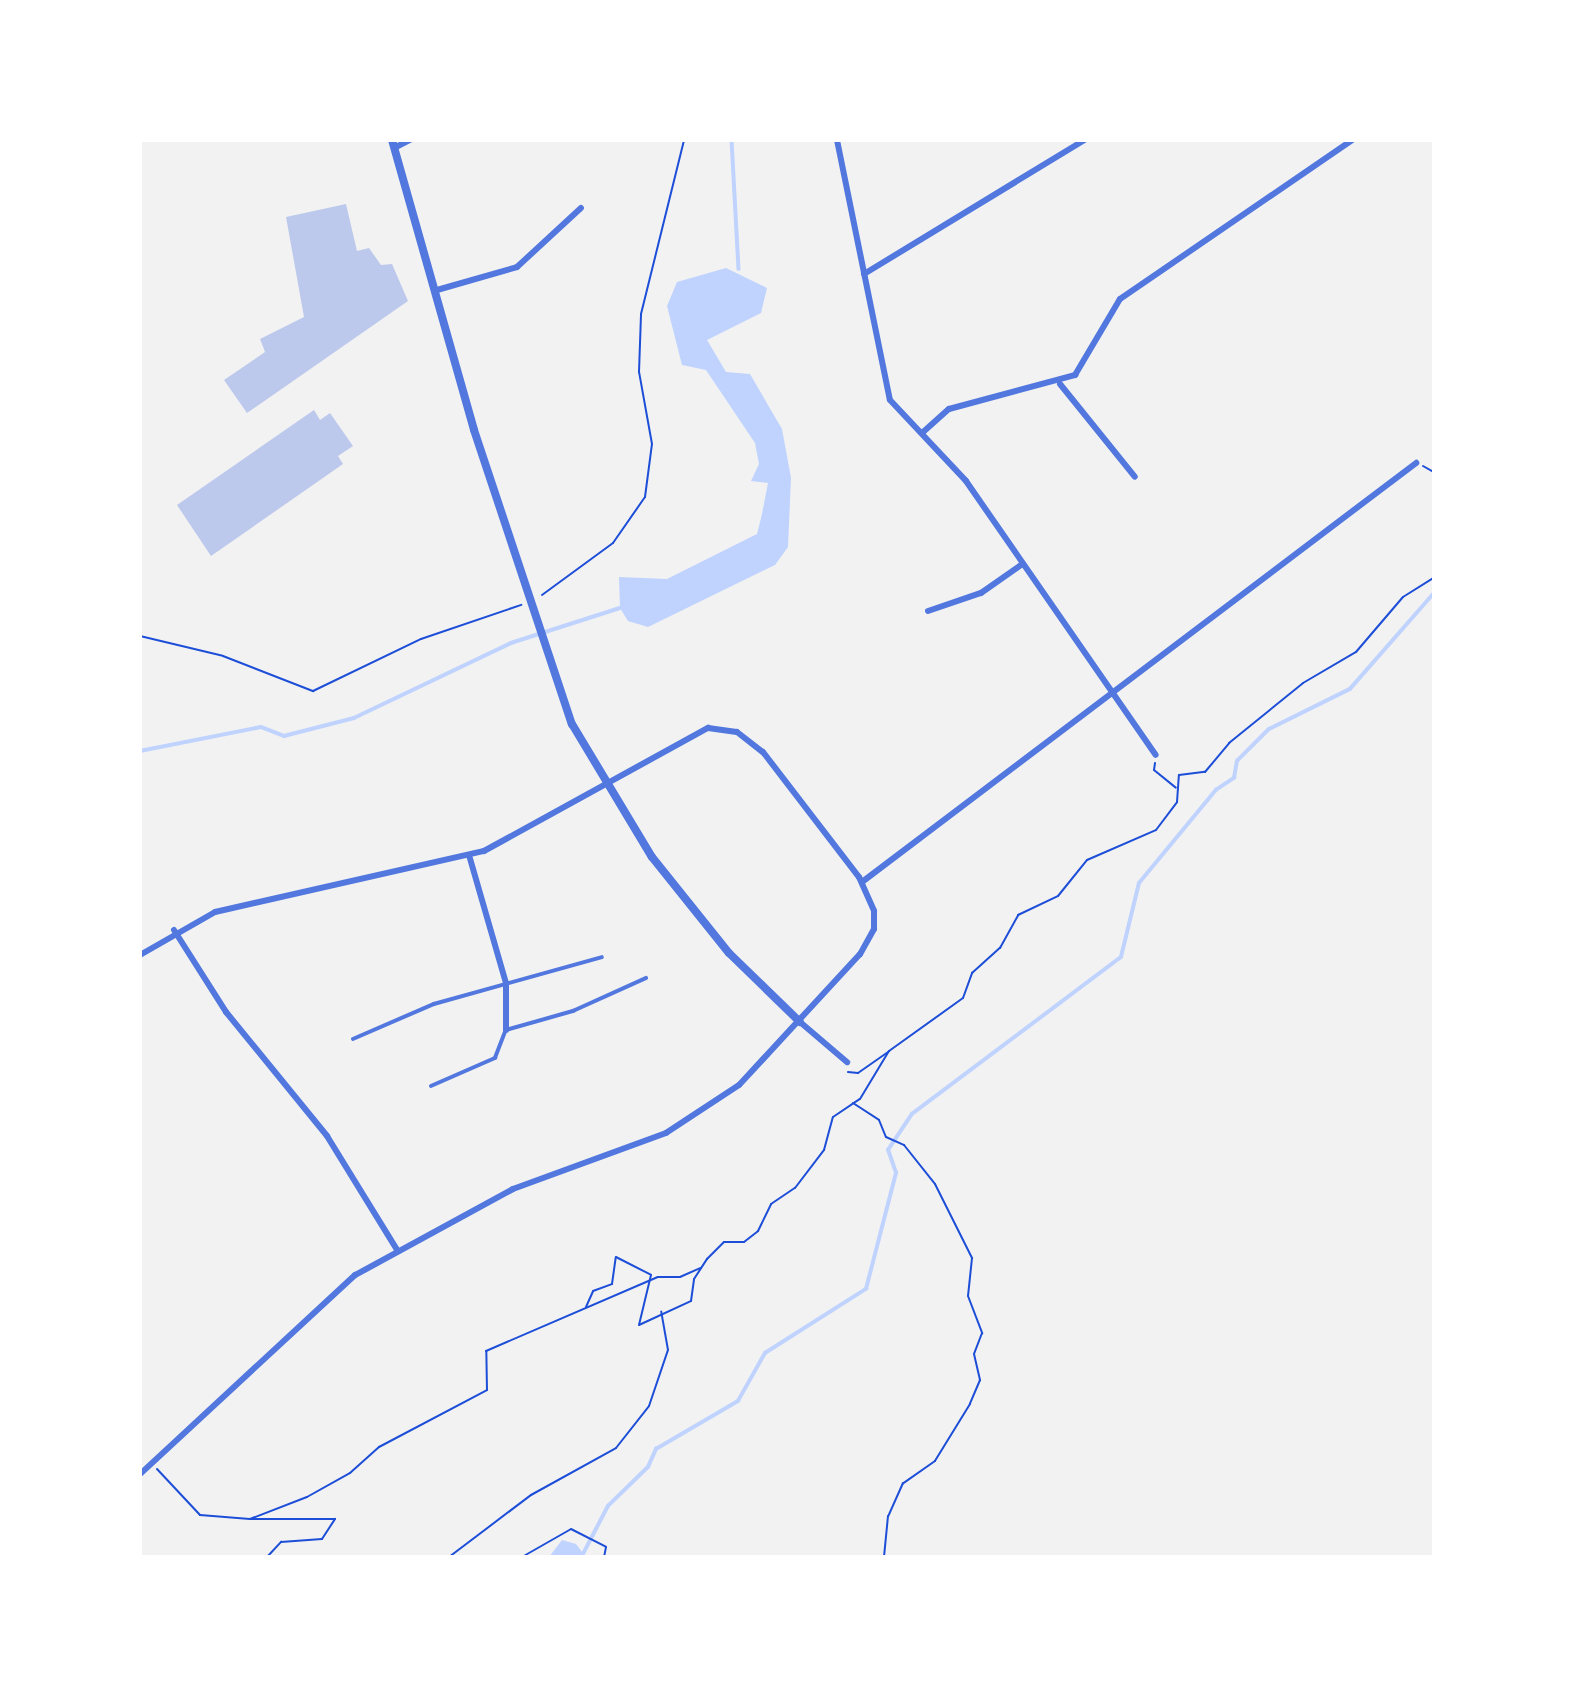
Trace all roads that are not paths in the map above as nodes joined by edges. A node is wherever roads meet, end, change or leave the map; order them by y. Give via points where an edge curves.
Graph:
1 (410, 140) edge
2 (837, 140) edge
3 (1084, 140) edge
4 (1352, 140) edge
5 (393, 144) edge
6 (581, 208) dead end
7 (864, 274) junction
8 (437, 290) junction
9 (1060, 384) junction
10 (922, 433) junction
11 (1416, 463) dead end
12 (1135, 477) dead end
13 (1021, 565) junction
14 (929, 611) dead end
15 (1114, 694) junction
16 (1156, 755) road end
17 (611, 786) junction
18 (469, 855) junction
19 (862, 882) junction
20 (174, 930) junction
21 (140, 955) edge
22 (602, 957) dead end
23 (646, 978) dead end
24 (506, 984) junction
25 (800, 1022) junction
26 (506, 1030) junction
27 (353, 1040) dead end
28 (847, 1062) road end
29 (430, 1086) dead end
30 (397, 1250) junction
31 (140, 1474) edge

1 - 5 street
2 - 7 street
3 - 7 street
4 - 9 street via 1120,299 1080,371
5 - 8 street
6 - 8 street via 517,267
7 - 10 street via 890,400
8 - 17 street via 553,672 572,724
9 - 10 street via 949,409
9 - 12 street
10 - 13 street via 966,481
11 - 15 street
13 - 14 street via 981,593
13 - 15 street
15 - 16 street
15 - 19 street
17 - 18 street
17 - 19 street via 696,730 737,732 763,752
17 - 25 street via 661,867 729,953
18 - 20 street via 224,910
18 - 24 street
19 - 25 street via 874,911 870,937
20 - 21 street
20 - 30 street via 226,1012 348,1166
22 - 24 lane
23 - 26 lane via 573,1011
24 - 26 street
24 - 27 lane via 434,1004
25 - 28 street
25 - 30 street via 739,1085 666,1133 513,1189
26 - 29 lane via 495,1058
30 - 31 street via 330,1293

